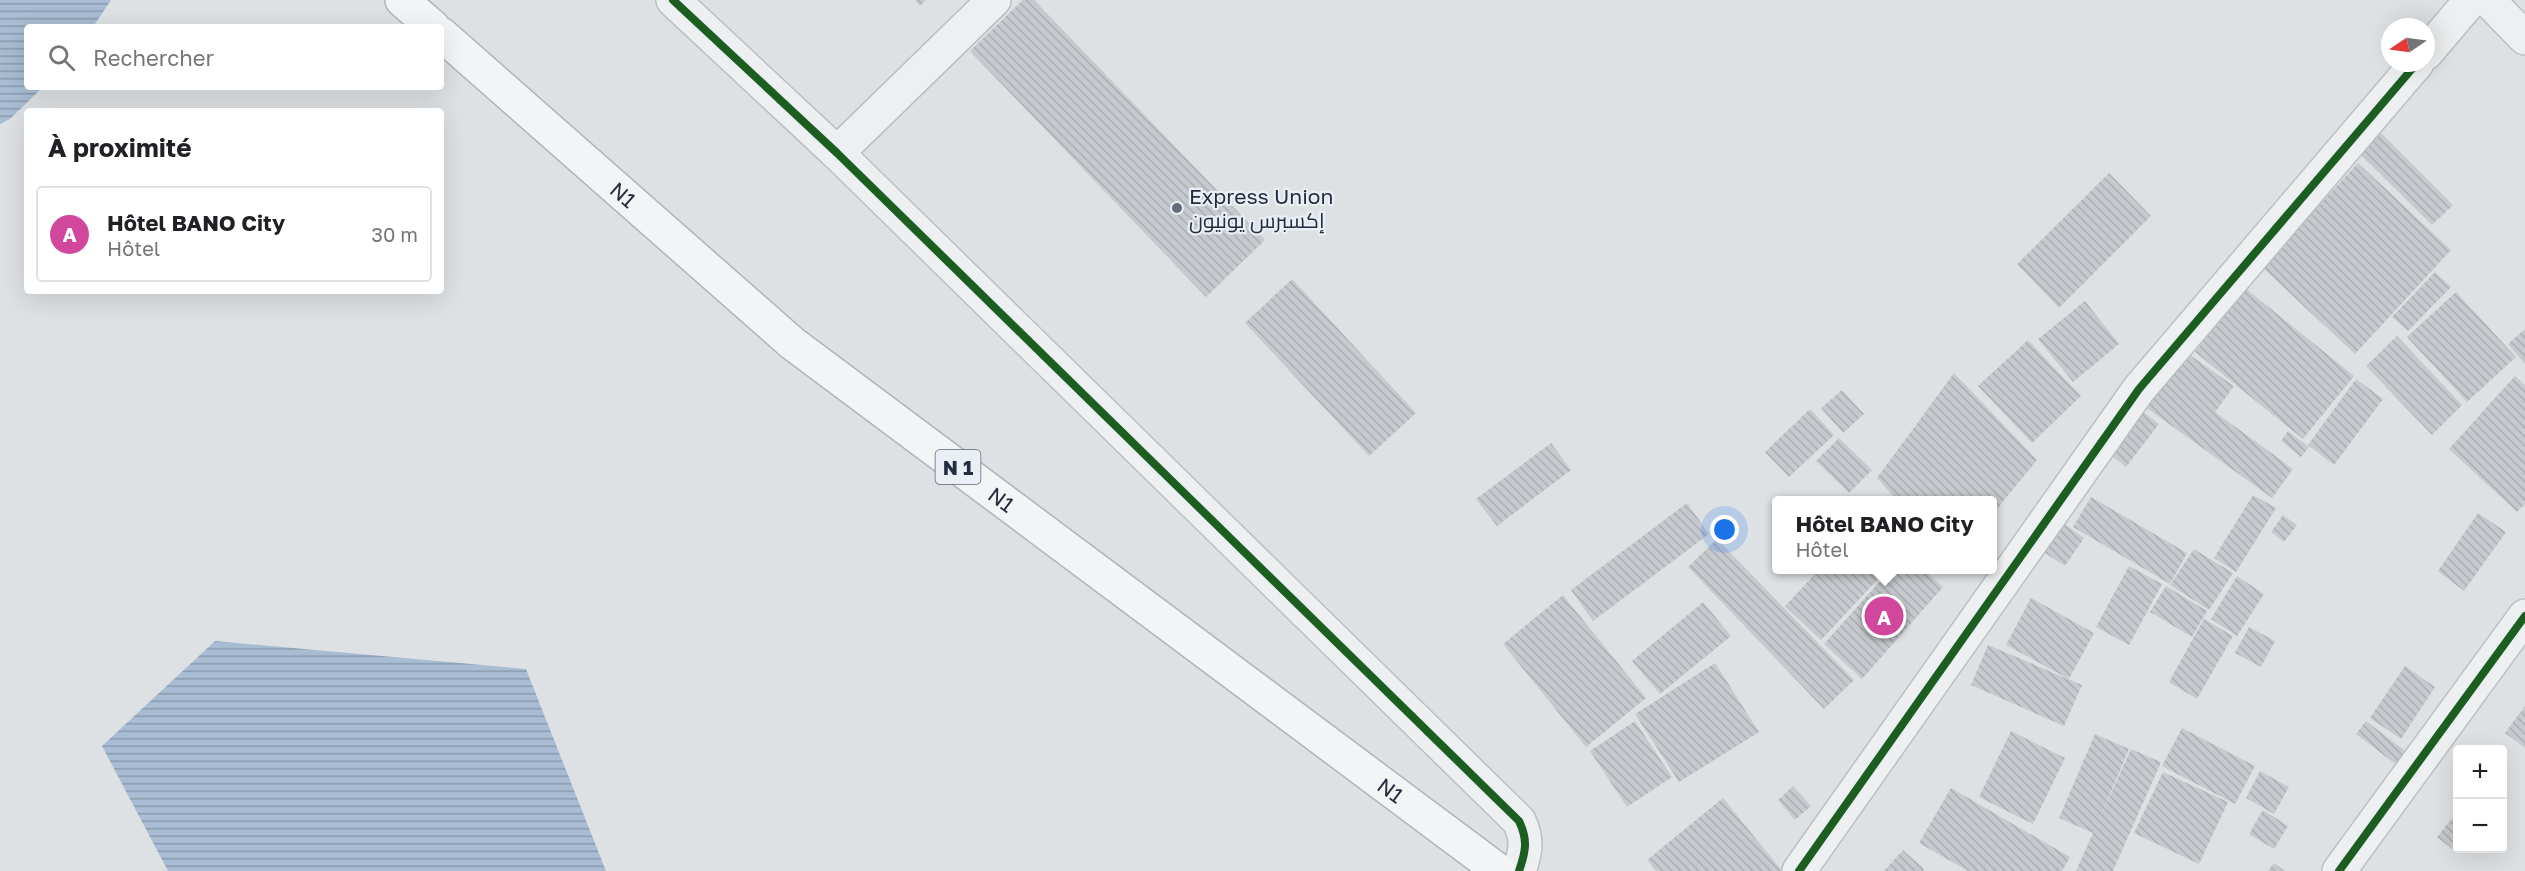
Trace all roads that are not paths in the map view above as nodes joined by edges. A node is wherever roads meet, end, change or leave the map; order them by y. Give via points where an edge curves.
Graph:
1 (402, 0) edge
2 (673, 0) edge
3 (994, 0) edge
4 (2471, 0) edge
5 (2488, 0) edge
6 (430, 24) edge
7 (444, 37) edge
8 (2525, 38) edge
9 (2435, 42) edge
10 (2409, 72) edge
11 (837, 153) junction
12 (2525, 616) edge
13 (1499, 871) edge
14 (1519, 871) edge
15 (1799, 871) edge
16 (2339, 871) edge

1 - 6 highway
2 - 11 street
3 - 11 street
4 - 9 street
5 - 8 street
7 - 13 highway, N1 / N 1 via 792,343
10 - 15 street via 2139,389
11 - 14 street via 1519,821 1527,849
12 - 16 street

